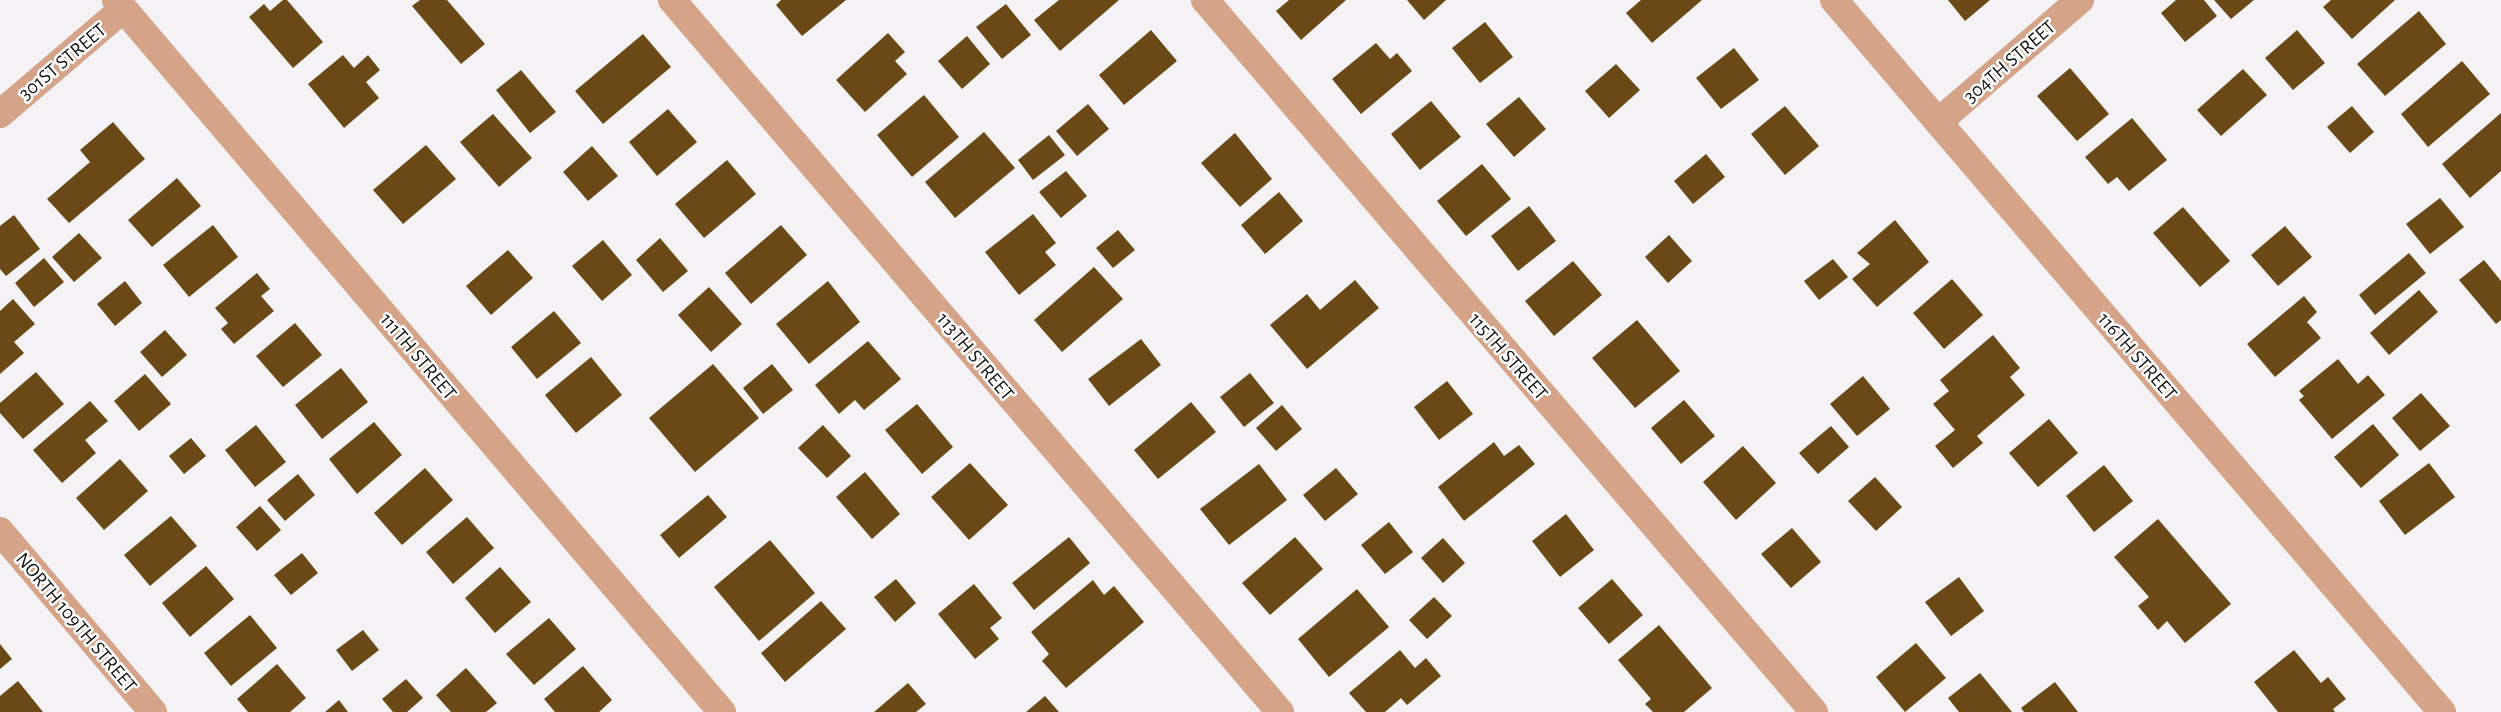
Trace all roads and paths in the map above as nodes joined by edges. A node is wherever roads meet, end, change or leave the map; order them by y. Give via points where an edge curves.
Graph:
1 (672, 0) edge
2 (1205, 0) edge
3 (1834, 0) edge
4 (2080, 0) edge
5 (120, 4) edge
6 (0, 114) edge
7 (1938, 122) junction
8 (0, 531) edge
9 (153, 712) edge
10 (722, 712) edge
11 (1280, 712) edge
12 (1814, 712) edge
13 (2442, 712) edge

1 - 11 street, 113TH STREET
2 - 12 street, 115TH STREET
3 - 7 street, 116TH STREET
4 - 7 street, 304TH STREET
5 - 6 street, 301ST STREET
5 - 10 street, 111TH STREET
7 - 13 street, 116TH STREET
8 - 9 street, NORTH 109TH STREET

